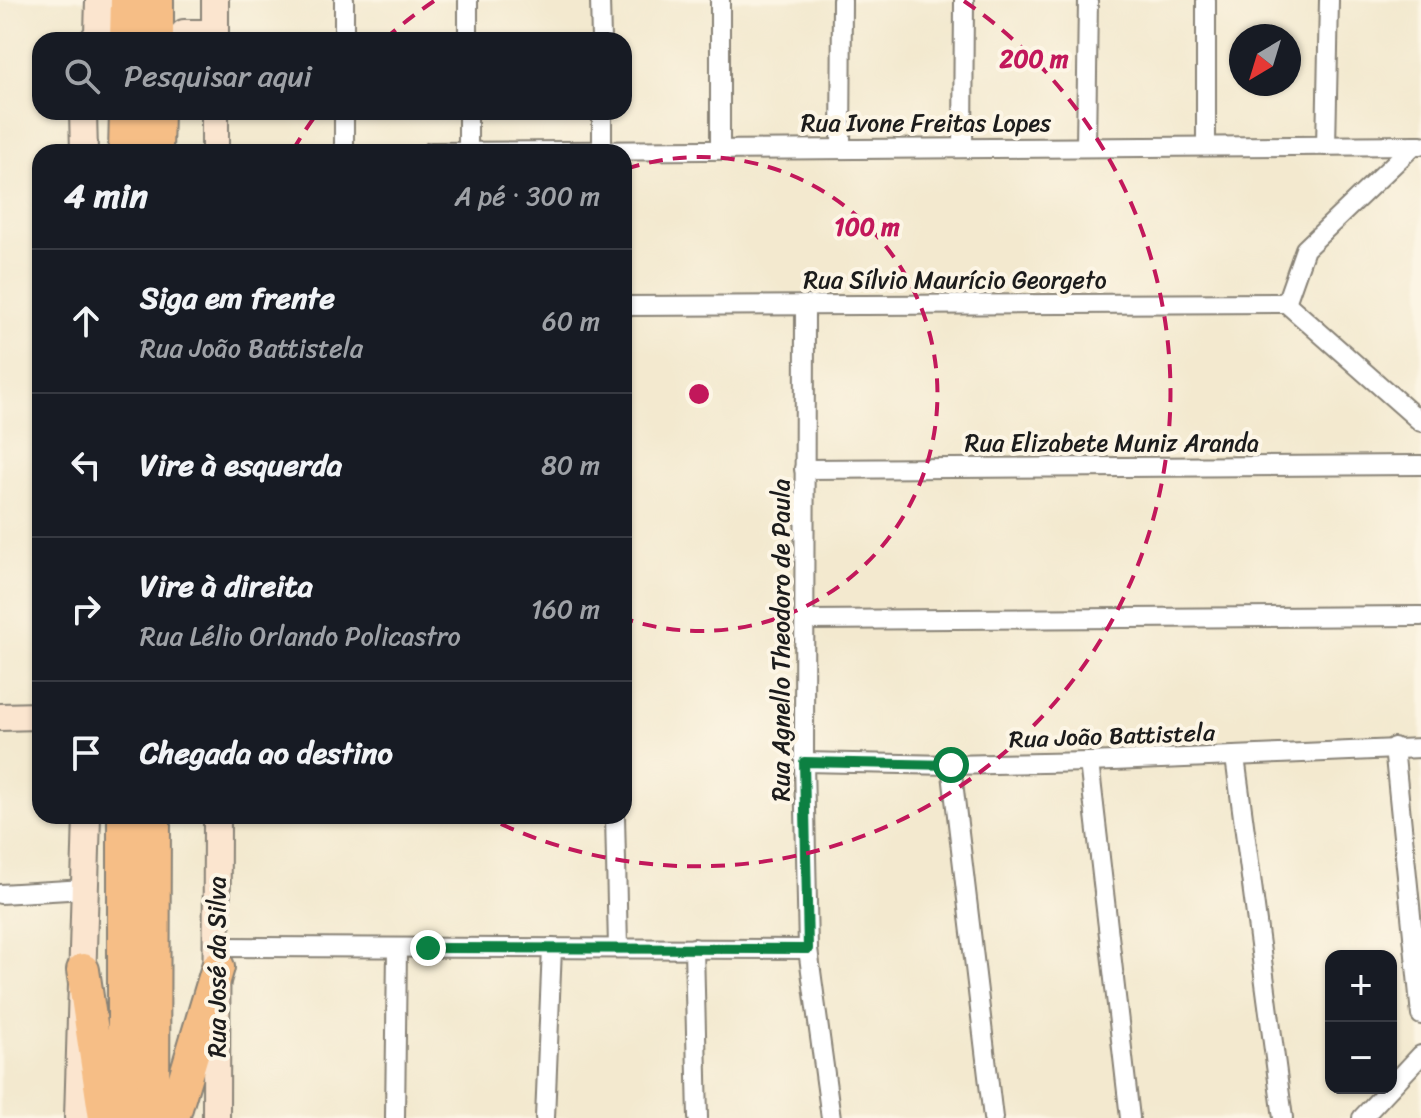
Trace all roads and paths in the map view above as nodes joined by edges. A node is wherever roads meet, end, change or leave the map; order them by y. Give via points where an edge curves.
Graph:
1 (82, 0) edge
2 (99, 0) edge
3 (127, 0) edge
4 (157, 0) edge
5 (215, 0) edge
6 (344, 0) edge
7 (468, 0) edge
8 (600, 0) edge
9 (720, 0) edge
10 (842, 0) edge
11 (964, 0) edge
12 (1088, 0) edge
13 (1206, 0) edge
14 (1329, 0) edge
15 (97, 32) edge
16 (99, 32) edge
17 (102, 32) edge
18 (169, 32) edge
19 (215, 32) edge
20 (344, 32) edge
21 (468, 32) edge
22 (601, 32) edge
23 (83, 120) edge
24 (126, 120) edge
25 (157, 120) edge
26 (215, 120) edge
27 (344, 120) edge
28 (468, 120) edge
29 (602, 120) edge
30 (84, 144) edge
31 (125, 144) edge
32 (156, 144) edge
33 (215, 144) edge
34 (344, 144) edge
35 (468, 144) edge
36 (602, 144) edge
37 (1418, 145) edge
38 (1206, 146) junction
39 (1326, 146) junction
40 (963, 147) junction
41 (1086, 147) junction
42 (720, 148) junction
43 (841, 148) junction
44 (632, 149) edge
45 (1286, 303) junction
46 (805, 305) junction
47 (632, 306) edge
48 (1421, 422) edge
49 (1421, 465) edge
50 (804, 469) junction
51 (1421, 616) edge
52 (806, 620) junction
53 (32, 716) edge
54 (0, 717) edge
55 (1394, 747) junction
56 (1421, 748) edge
57 (1235, 757) junction
58 (804, 762) junction
59 (1089, 762) junction
60 (951, 765) junction
61 (87, 824) edge
62 (124, 824) edge
63 (154, 824) edge
64 (217, 824) edge
65 (615, 824) edge
66 (85, 889) junction
67 (0, 894) edge
68 (397, 948) junction
69 (552, 948) junction
70 (618, 948) junction
71 (694, 948) junction
72 (808, 949) junction
73 (218, 957) junction
74 (83, 970) junction
75 (1421, 1015) edge
76 (1421, 1055) edge
77 (1397, 1081) edge
78 (1385, 1094) edge
79 (78, 1118) edge
80 (105, 1118) edge
81 (124, 1118) edge
82 (153, 1118) edge
83 (173, 1118) edge
84 (216, 1118) edge
85 (395, 1118) edge
86 (545, 1118) edge
87 (698, 1118) edge
88 (831, 1118) edge
89 (993, 1118) edge
90 (1130, 1118) edge
91 (1283, 1118) edge
92 (1362, 1118) edge

1 - 15 street
2 - 16 street
3 - 17 highway
4 - 18 highway
5 - 19 street
6 - 20 street
7 - 21 street
8 - 22 street
9 - 42 street
10 - 43 street
11 - 40 street
12 - 41 street
13 - 38 street
14 - 39 street
23 - 30 street
24 - 31 highway
25 - 32 highway
26 - 33 street
27 - 34 street
28 - 35 street
29 - 36 street
37 - 39 street, Rua Ivone Freitas Lopes
37 - 45 street via 1305,249
38 - 39 street, Rua Ivone Freitas Lopes
38 - 41 street, Rua Ivone Freitas Lopes
40 - 41 street, Rua Ivone Freitas Lopes
40 - 43 street, Rua Ivone Freitas Lopes
42 - 43 street, Rua Ivone Freitas Lopes
42 - 44 street, Rua Ivone Freitas Lopes
45 - 46 street, Rua Sílvio Maurício Georgeto
45 - 48 street
46 - 47 street, Rua Sílvio Maurício Georgeto
46 - 50 street, Rua Agnello Theodoro de Paula
49 - 50 street, Rua Elizabete Muniz Aranda
50 - 52 street, Rua Agnello Theodoro de Paula
51 - 52 street
52 - 58 street, Rua Agnello Theodoro de Paula
53 - 54 street
55 - 56 street, Rua João Battistela
55 - 57 street, Rua João Battistela
55 - 75 street
57 - 59 street, Rua João Battistela
57 - 91 street
58 - 60 street, Rua João Battistela
58 - 72 street, Rua Agnello Theodoro de Paula
59 - 60 street, Rua João Battistela
59 - 90 street
60 - 89 street
61 - 66 street
62 - 81 highway
63 - 82 highway
64 - 73 street, Rua José da Silva
65 - 70 street
66 - 67 street
66 - 74 street
68 - 69 street
68 - 73 street
68 - 85 street
69 - 70 street
69 - 86 street
70 - 71 street
71 - 72 street
71 - 87 street
72 - 88 street, Rua Agnello Theodoro de Paula
73 - 83 highway
73 - 84 street, Rua José da Silva
74 - 79 street
74 - 80 highway
76 - 77 street
78 - 92 street

